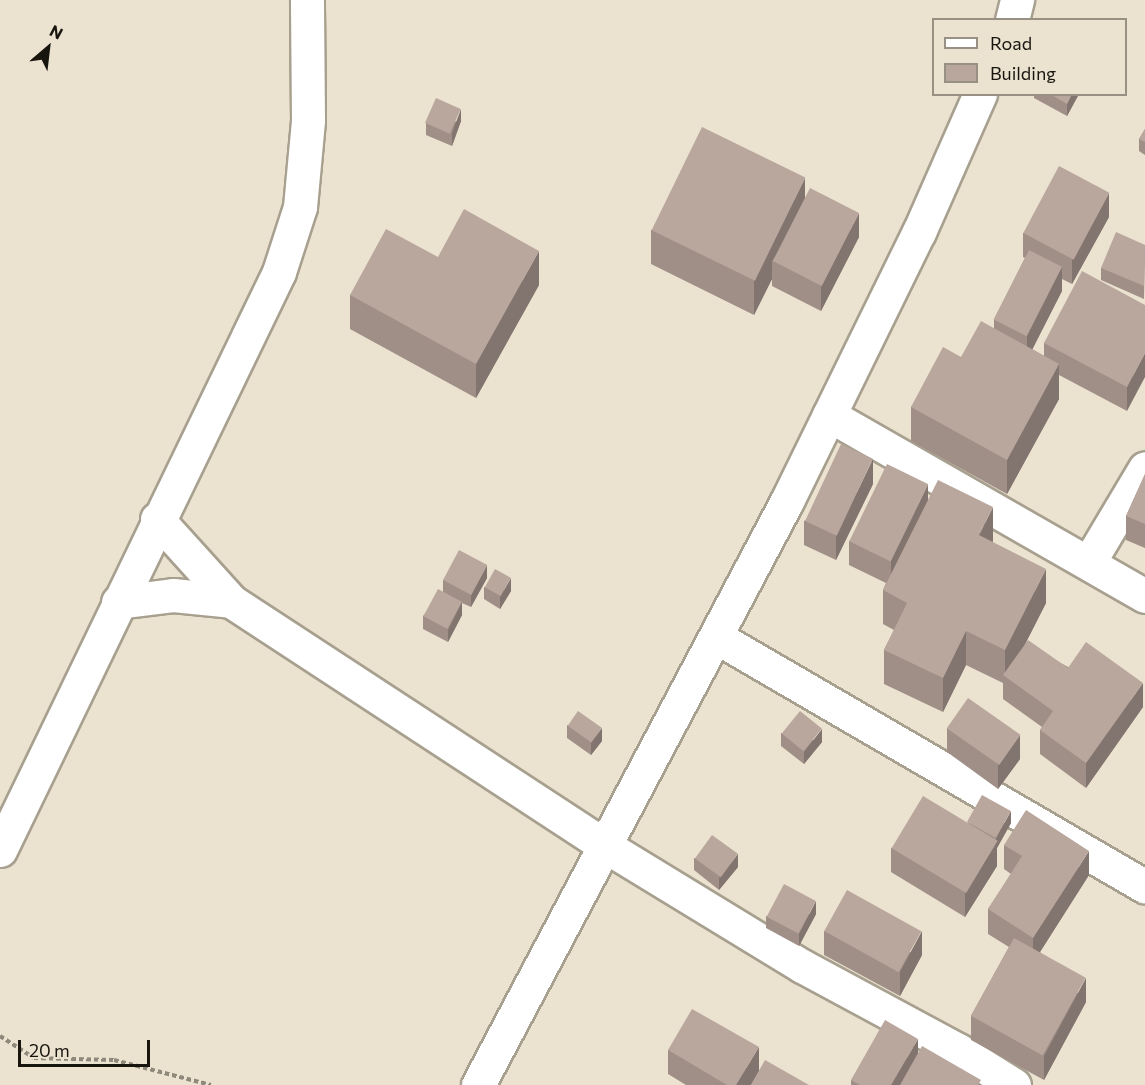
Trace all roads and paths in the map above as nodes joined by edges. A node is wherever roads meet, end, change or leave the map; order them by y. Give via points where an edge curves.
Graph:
1 (307, 0) edge
2 (1017, 0) edge
3 (1012, 18) edge
4 (979, 96) edge
5 (829, 415) junction
6 (1145, 468) edge
7 (157, 519) junction
8 (1089, 562) junction
9 (1145, 596) edge
10 (231, 601) junction
11 (118, 603) junction
12 (718, 638) junction
13 (602, 844) junction
14 (0, 850) edge
15 (1145, 887) edge
16 (0, 1036) edge
17 (211, 1085) edge
18 (477, 1085) edge
19 (1014, 1085) edge

1 - 7 street via 308,120 300,207 279,272
2 - 3 street
4 - 5 street via 919,232
5 - 8 street
5 - 12 street
6 - 8 street
7 - 10 street
7 - 11 street
8 - 9 street
10 - 11 street via 173,595
10 - 13 street
11 - 14 street
12 - 13 street
12 - 15 street
13 - 18 street
13 - 19 street via 802,966 958,1050
16 - 17 path via 34,1058 114,1060

